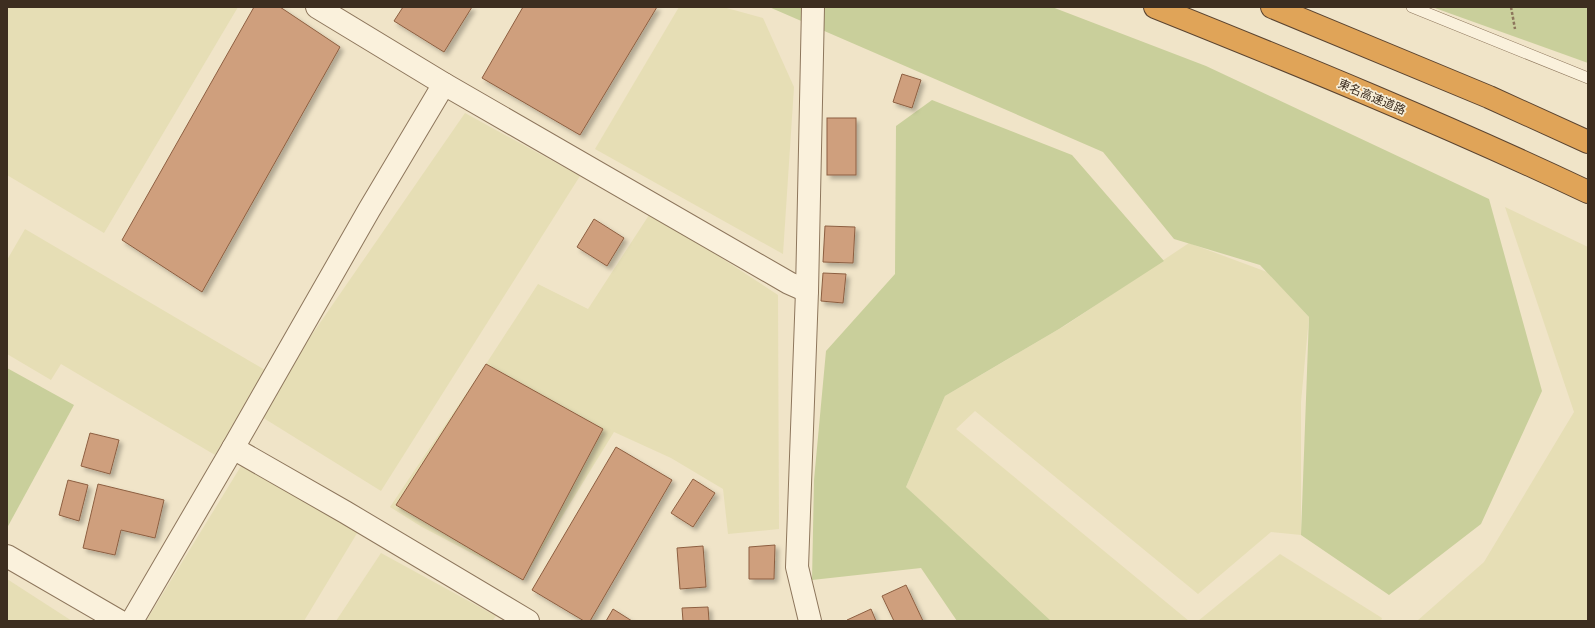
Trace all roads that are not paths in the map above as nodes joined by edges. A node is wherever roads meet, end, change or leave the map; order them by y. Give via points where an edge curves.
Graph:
1 (316, 7) edge
2 (813, 7) edge
3 (1154, 7) edge
4 (1272, 7) edge
5 (1412, 7) edge
6 (1588, 78) edge
7 (444, 84) junction
8 (1588, 142) edge
9 (1588, 192) edge
10 (807, 291) junction
11 (233, 448) junction
12 (7, 556) edge
13 (119, 621) edge
14 (132, 621) edge
15 (528, 621) edge
16 (810, 621) edge

1 - 7 street
2 - 10 street
3 - 9 highway, 東名高速道路 via 1416,115
4 - 8 highway via 1482,94
5 - 6 lane
7 - 10 street
7 - 11 street via 368,210
10 - 16 street via 796,567
11 - 14 street
11 - 15 street
12 - 13 street

